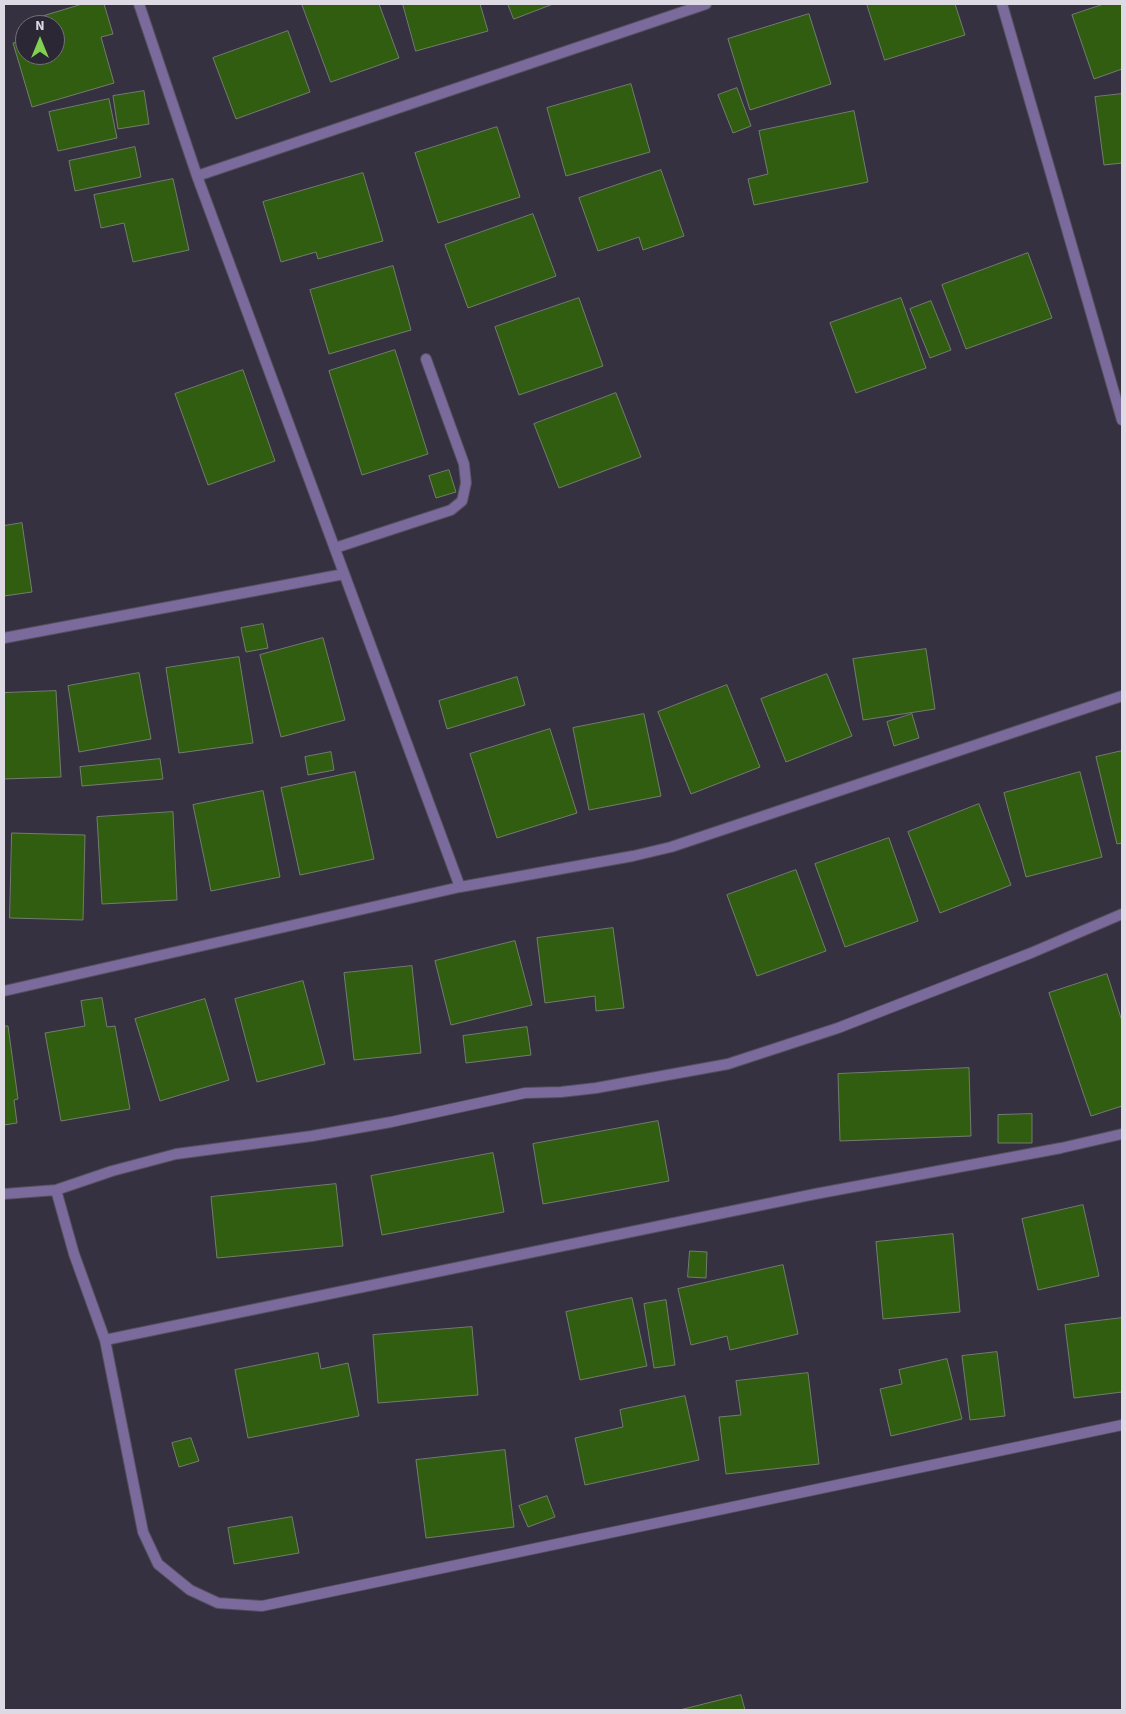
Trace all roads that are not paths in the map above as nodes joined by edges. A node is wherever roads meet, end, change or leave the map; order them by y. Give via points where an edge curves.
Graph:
1 (139, 4) edge
2 (706, 4) edge
3 (1002, 4) edge
4 (197, 176) junction
5 (426, 359) dead end
6 (1122, 420) edge
7 (335, 548) junction
8 (344, 574) junction
9 (4, 638) edge
10 (1122, 696) edge
11 (460, 887) junction
12 (1122, 914) edge
13 (4, 991) edge
14 (1122, 1134) edge
15 (56, 1190) junction
16 (4, 1194) edge
17 (105, 1340) junction
18 (1122, 1425) edge

1 - 4 street
2 - 4 street
3 - 6 street
4 - 7 street
5 - 7 street via 464,464 466,483 462,501 450,510
7 - 8 street
8 - 9 street
8 - 11 street
10 - 11 street via 671,846 633,856
11 - 13 street
12 - 15 street via 847,1024 728,1064 596,1088 525,1093 312,1136 176,1154
14 - 17 street
15 - 16 street
15 - 17 street via 74,1254
17 - 18 street via 143,1532 158,1564 190,1590 218,1603 262,1606

